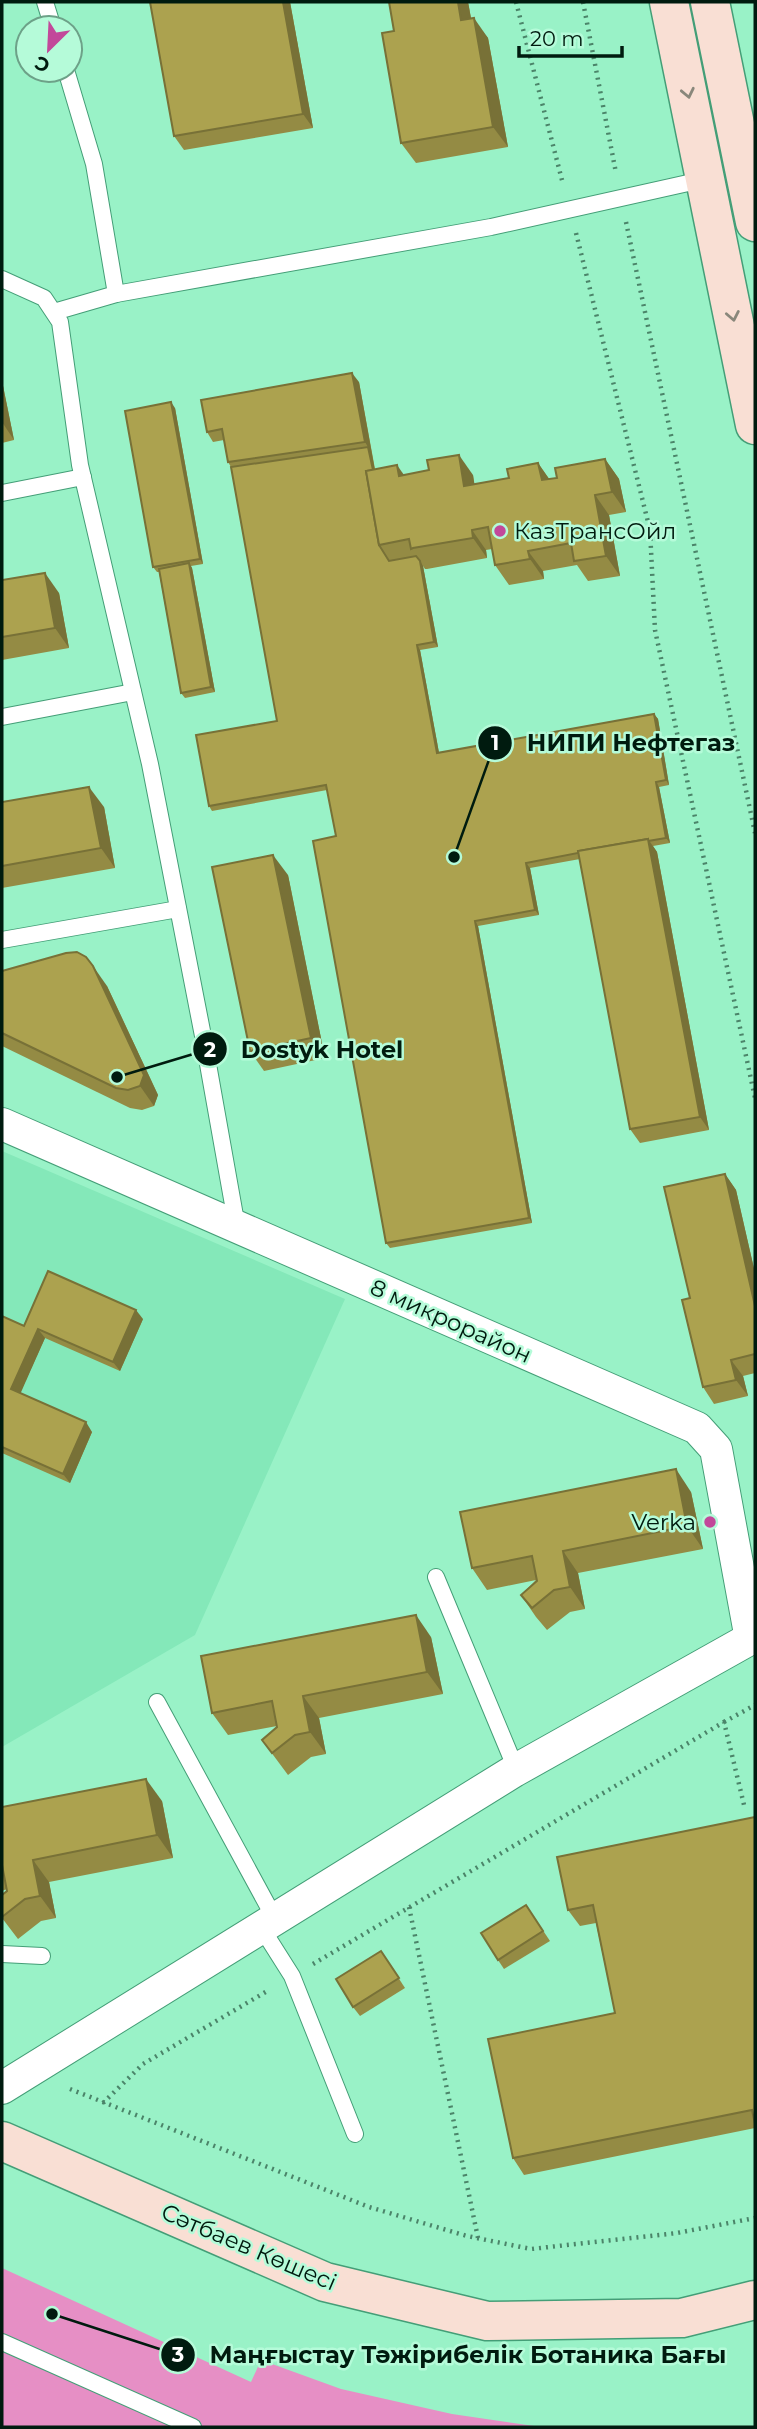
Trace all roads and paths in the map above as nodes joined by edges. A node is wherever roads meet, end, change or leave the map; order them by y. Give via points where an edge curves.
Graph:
1 (516, 2) edge
2 (583, 2) edge
3 (669, 2) edge
4 (710, 2) edge
5 (70, 84) edge
6 (750, 171) edge
7 (706, 179) junction
8 (621, 198) junction
9 (570, 209) junction
10 (755, 222) edge
11 (2, 279) edge
12 (117, 294) junction
13 (54, 312) junction
14 (755, 425) edge
15 (83, 477) junction
16 (2, 493) edge
17 (133, 692) junction
18 (2, 717) edge
19 (755, 833) edge
20 (178, 909) junction
21 (2, 940) edge
22 (755, 1098) edge
23 (2, 1125) edge
24 (237, 1227) junction
25 (436, 1577) dead end
26 (753, 1638) edge
27 (157, 1702) dead end
28 (755, 1705) edge
29 (724, 1722) junction
30 (514, 1771) junction
31 (745, 1809) dead end
32 (409, 1907) junction
33 (268, 1923) junction
34 (2, 1954) edge
35 (42, 1956) dead end
36 (292, 1976) junction
37 (2, 2088) edge
38 (69, 2089) dead end
39 (103, 2103) junction
40 (355, 2134) dead end
41 (2, 2141) edge
42 (755, 2218) edge
43 (478, 2238) junction
44 (755, 2300) edge
45 (2, 2342) edge
46 (193, 2427) edge

1 - 9 path
2 - 8 path
3 -> 7 main road
4 - 6 main road
5 - 12 lane via 94,164
6 - 7 street
6 - 10 main road
7 - 8 lane
7 -> 14 main road
8 - 9 lane
8 - 19 path
9 - 12 lane
9 - 22 path via 650,530 655,630
11 - 13 lane via 44,298
12 - 13 lane
13 - 15 lane via 60,322
15 - 16 lane
15 - 17 lane
17 - 18 lane
17 - 20 lane
20 - 21 lane
20 - 24 lane
23 - 24 street, 8 микрорайон
24 - 26 street, 8 микрорайон via 697,1428 716,1449
25 - 30 lane
26 - 30 street
27 - 33 lane
28 - 29 path
29 - 31 path
29 - 32 path
30 - 33 street
32 - 36 path
32 - 43 path
33 - 36 lane
33 - 37 street
34 - 35 lane
36 - 39 path via 143,2064
36 - 40 lane
38 - 39 path
39 - 43 path via 369,2207
41 - 44 main road, Сәтбаев Көшесі via 325,2282 487,2321 682,2318
42 - 43 path via 677,2233 531,2249
45 - 46 lane

